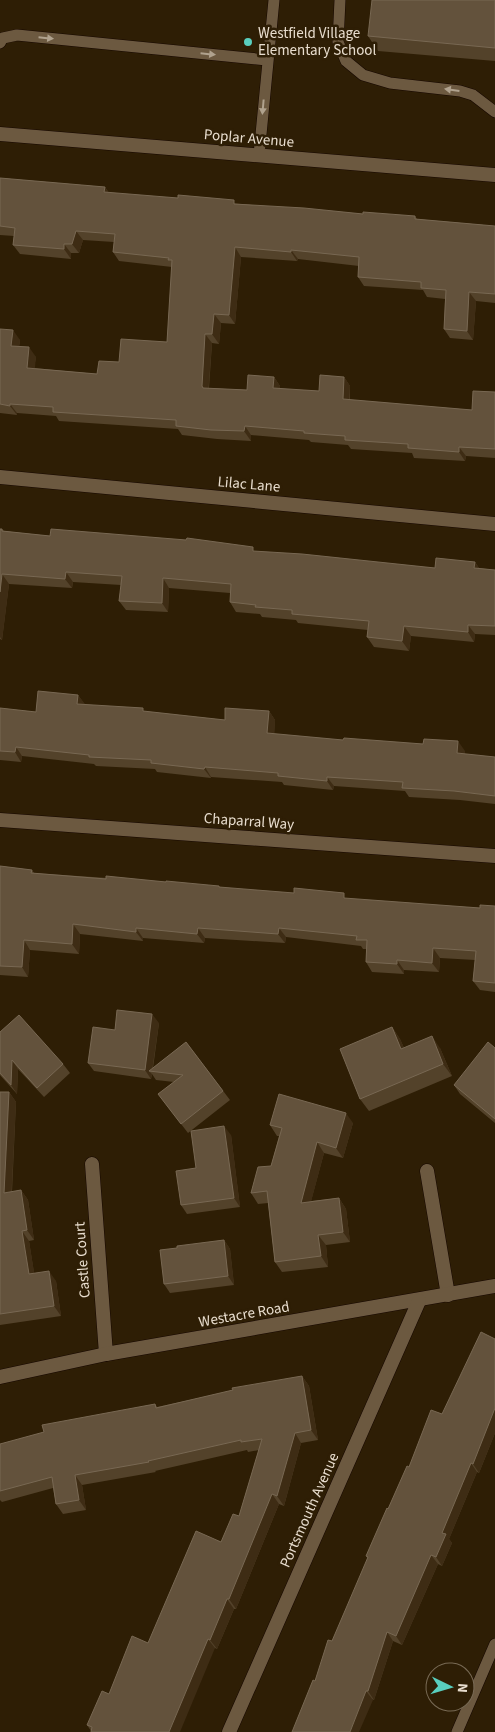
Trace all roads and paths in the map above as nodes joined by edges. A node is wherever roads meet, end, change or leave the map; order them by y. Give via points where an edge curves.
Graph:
1 (274, 0) edge
2 (340, 0) edge
3 (0, 43) edge
4 (267, 60) junction
5 (495, 112) edge
6 (0, 134) edge
7 (259, 155) junction
8 (495, 175) edge
9 (0, 477) edge
10 (495, 524) edge
11 (0, 820) edge
12 (495, 856) edge
13 (92, 1164) dead end
14 (427, 1171) dead end
15 (495, 1286) edge
16 (448, 1296) junction
17 (419, 1301) junction
18 (106, 1354) junction
19 (0, 1376) edge
20 (495, 1644) edge
21 (230, 1732) edge
22 (457, 1732) edge

1 - 4 lane
5 -> 2 lane via 473,95 460,91 390,83 363,75 346,62 338,42
3 -> 4 lane via 3,38 17,35
4 -> 7 lane
6 - 7 street, Poplar Avenue
7 - 8 street, Poplar Avenue
9 - 10 street, Lilac Lane
11 - 12 street, Chaparral Way
13 - 18 street, Castle Court
14 - 16 street
15 - 16 street, Westacre Road
16 - 17 street, Westacre Road
17 - 18 street, Westacre Road
17 - 21 street, Portsmouth Avenue
18 - 19 street, Westacre Road
20 - 22 lane

